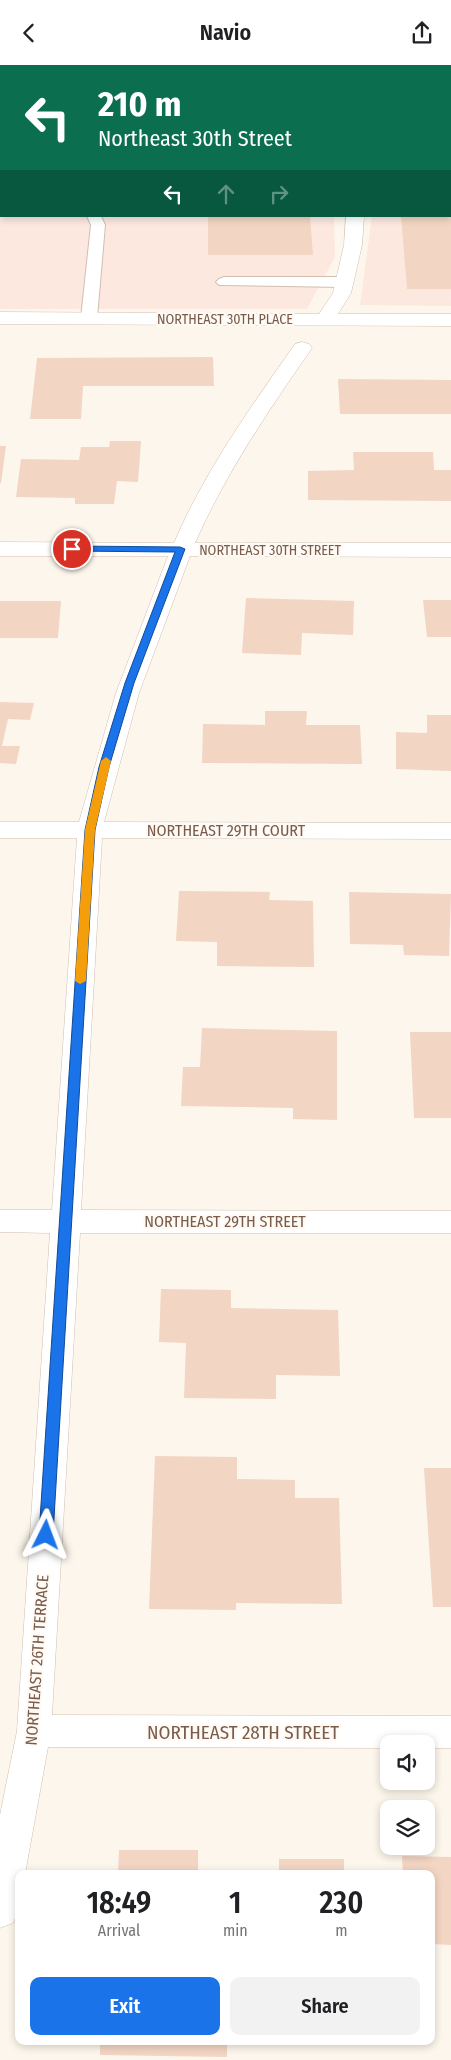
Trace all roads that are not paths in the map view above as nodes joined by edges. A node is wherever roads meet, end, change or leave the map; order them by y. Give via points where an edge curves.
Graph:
1 (94, 217) edge
2 (355, 217) edge
3 (224, 282) dead end
4 (344, 282) junction
5 (89, 318) junction
6 (0, 319) edge
7 (325, 319) junction
8 (451, 320) edge
9 (302, 348) dead end
10 (0, 549) edge
11 (180, 549) junction
12 (451, 550) edge
13 (0, 830) edge
14 (90, 830) junction
15 (451, 831) edge
16 (0, 1221) edge
17 (65, 1221) junction
18 (451, 1222) edge
19 (34, 1731) junction
20 (451, 1732) edge
21 (0, 1910) edge

1 - 5 lane via 98,225
2 - 4 street
3 - 4 lane
4 - 7 street via 342,293
5 - 6 street, NORTHEAST 30TH PLACE
5 - 7 street, NORTHEAST 30TH PLACE
7 - 8 street, NORTHEAST 30TH PLACE
9 - 11 street, NORTHEAST 26TH TERRACE via 249,424
10 - 11 street, NORTHEAST 30TH STREET
11 - 12 street, NORTHEAST 30TH STREET
11 - 14 street, NORTHEAST 26TH TERRACE via 130,683 104,767
13 - 14 street, NORTHEAST 29TH COURT
14 - 15 street, NORTHEAST 29TH COURT
14 - 17 street, NORTHEAST 26TH TERRACE
16 - 17 street, NORTHEAST 29TH STREET
17 - 18 street, NORTHEAST 29TH STREET
17 - 19 street, NORTHEAST 26TH TERRACE
19 - 20 street, NORTHEAST 28TH STREET
19 - 21 street, NORTHEAST 26TH TERRACE

